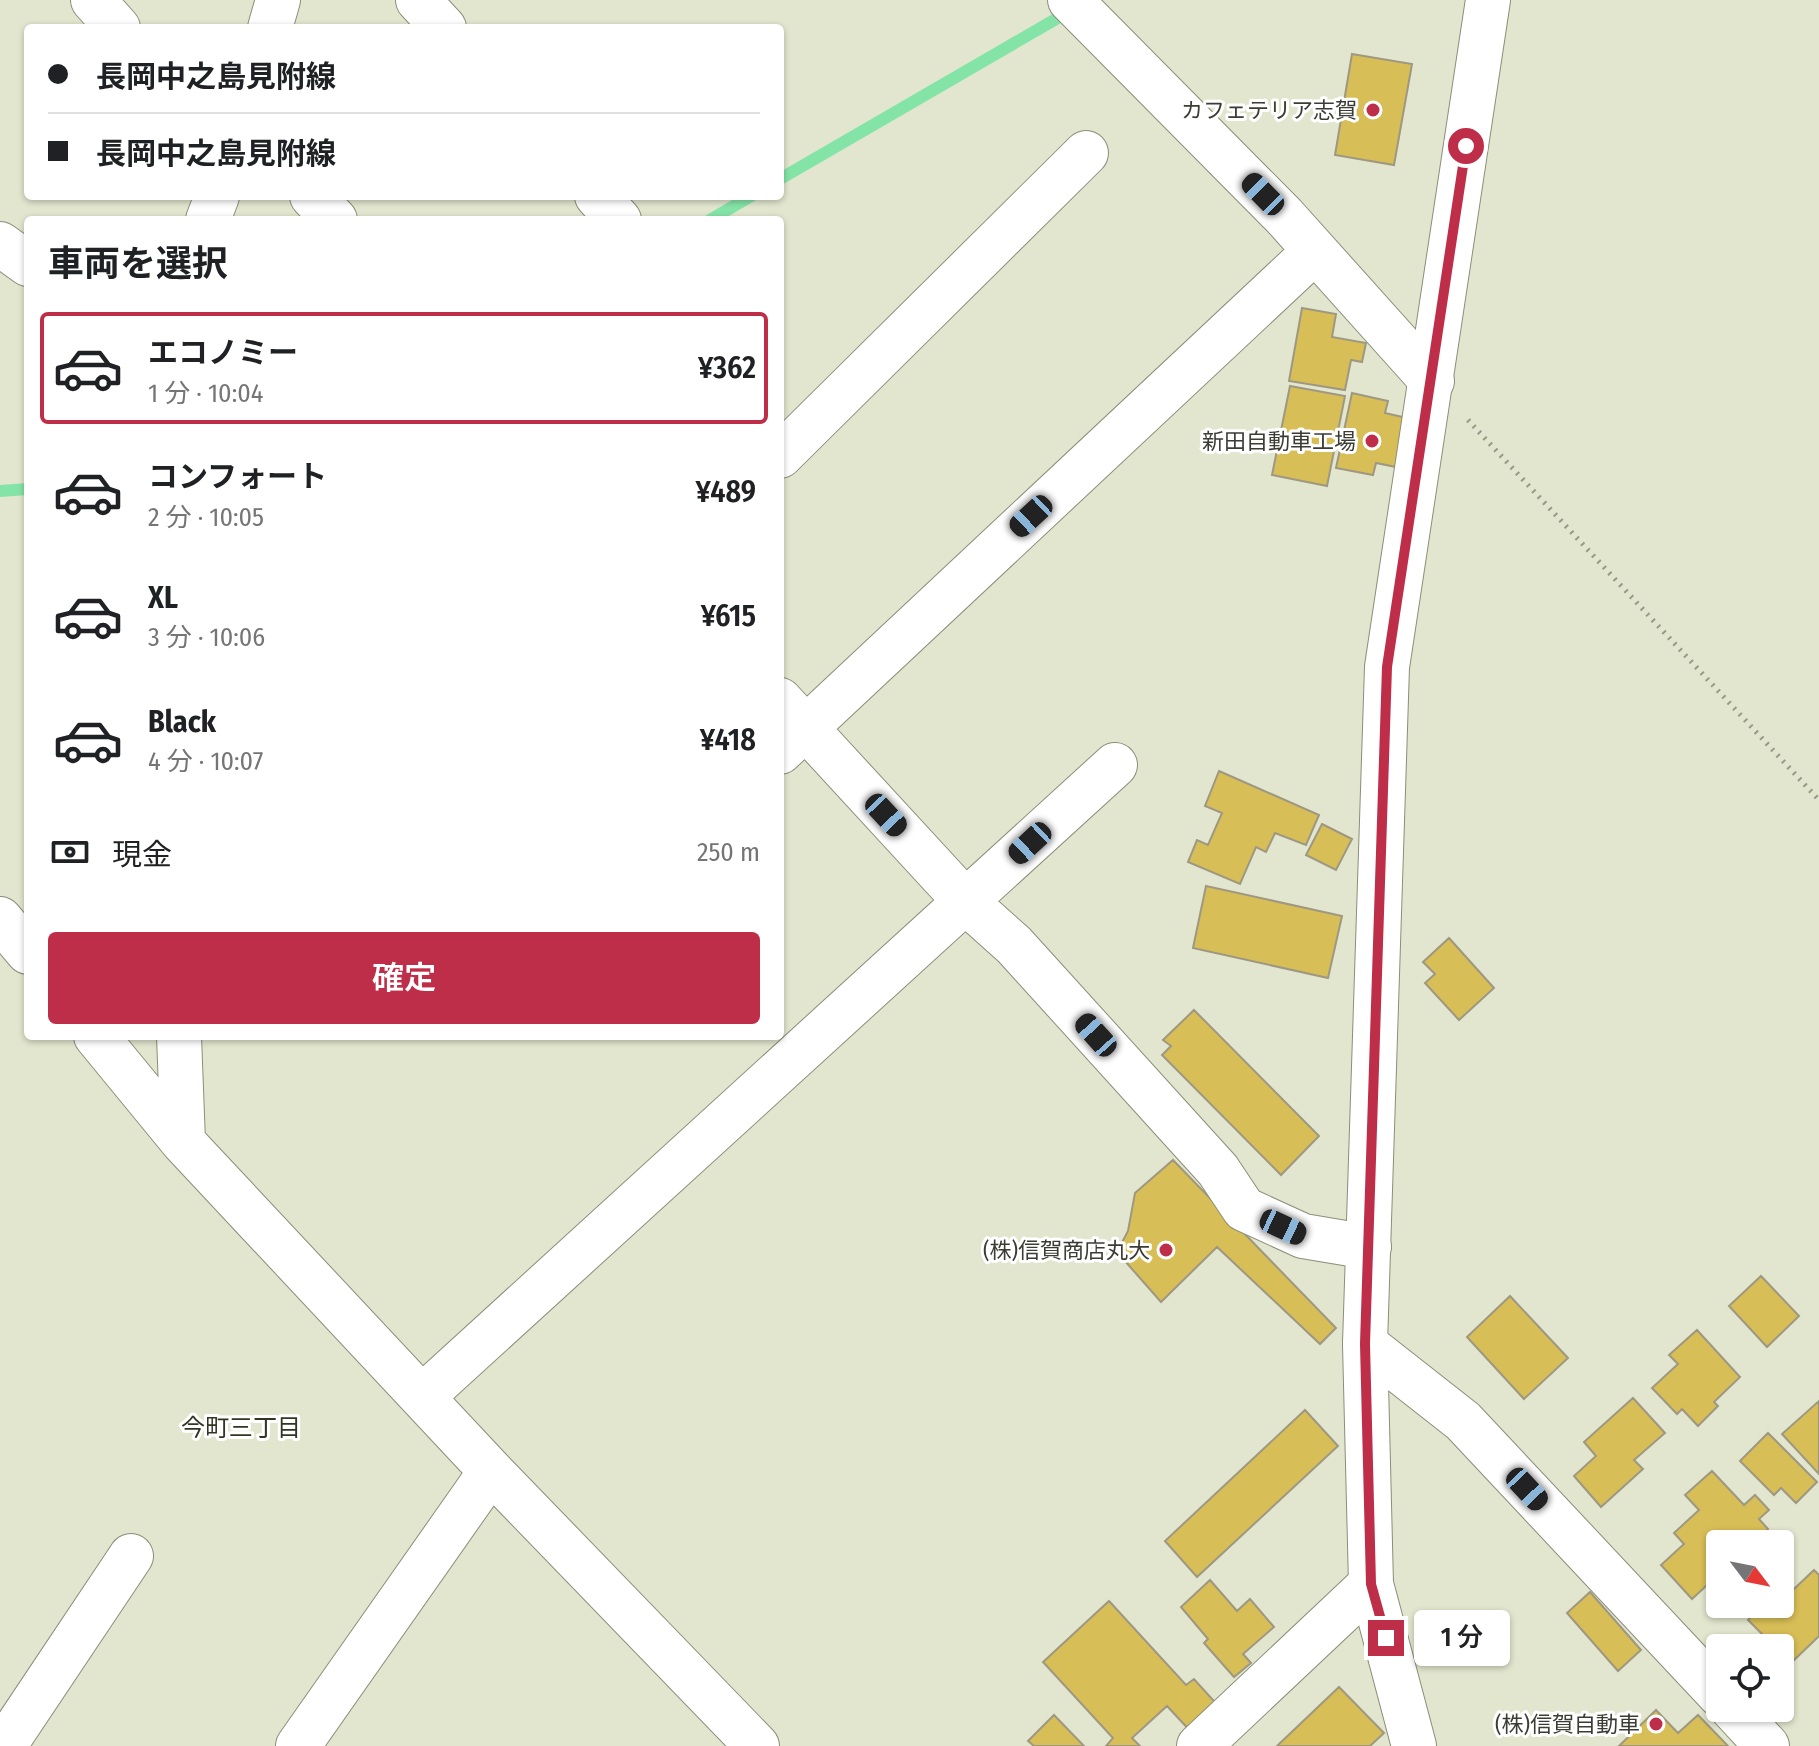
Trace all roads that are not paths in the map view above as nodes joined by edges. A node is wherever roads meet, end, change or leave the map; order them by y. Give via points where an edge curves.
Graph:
1 (93, 0) edge
2 (278, 0) edge
3 (418, 0) edge
4 (1070, 0) edge
5 (1488, 0) edge
6 (114, 24) edge
7 (271, 24) edge
8 (440, 24) edge
9 (1086, 153) dead end
10 (316, 200) edge
11 (601, 200) edge
12 (331, 216) edge
13 (615, 216) edge
14 (0, 244) edge
15 (1314, 252) junction
16 (24, 261) edge
17 (1432, 381) junction
18 (784, 452) edge
19 (789, 727) edge
20 (1115, 765) dead end
21 (966, 902) junction
22 (99, 1040) edge
23 (179, 1040) edge
24 (183, 1142) junction
25 (1369, 1247) junction
26 (1365, 1344) junction
27 (422, 1397) junction
28 (491, 1471) junction
29 (131, 1556) dead end
30 (1371, 1584) junction
31 (1706, 1680) edge
32 (1745, 1722) edge
33 (4, 1746) edge
34 (298, 1746) edge
35 (757, 1746) edge
36 (1199, 1746) edge
37 (1414, 1746) edge
38 (1767, 1746) edge

1 - 6 street
2 - 7 street
3 - 8 street
4 - 15 street
5 - 17 street
9 - 18 street
10 - 12 street
11 - 13 street
14 - 16 street
15 - 17 street
15 - 19 street
17 - 25 street via 1387,667
19 - 21 street
20 - 21 street
21 - 25 street via 1014,945 1116,1057 1218,1170 1244,1209 1303,1236
21 - 27 street
22 - 24 street
23 - 24 street
24 - 27 street
25 - 26 street
26 - 30 street
26 - 31 street via 1463,1421
27 - 28 street
28 - 34 street
28 - 35 street
29 - 33 street
30 - 36 street
30 - 37 street
32 - 38 street

